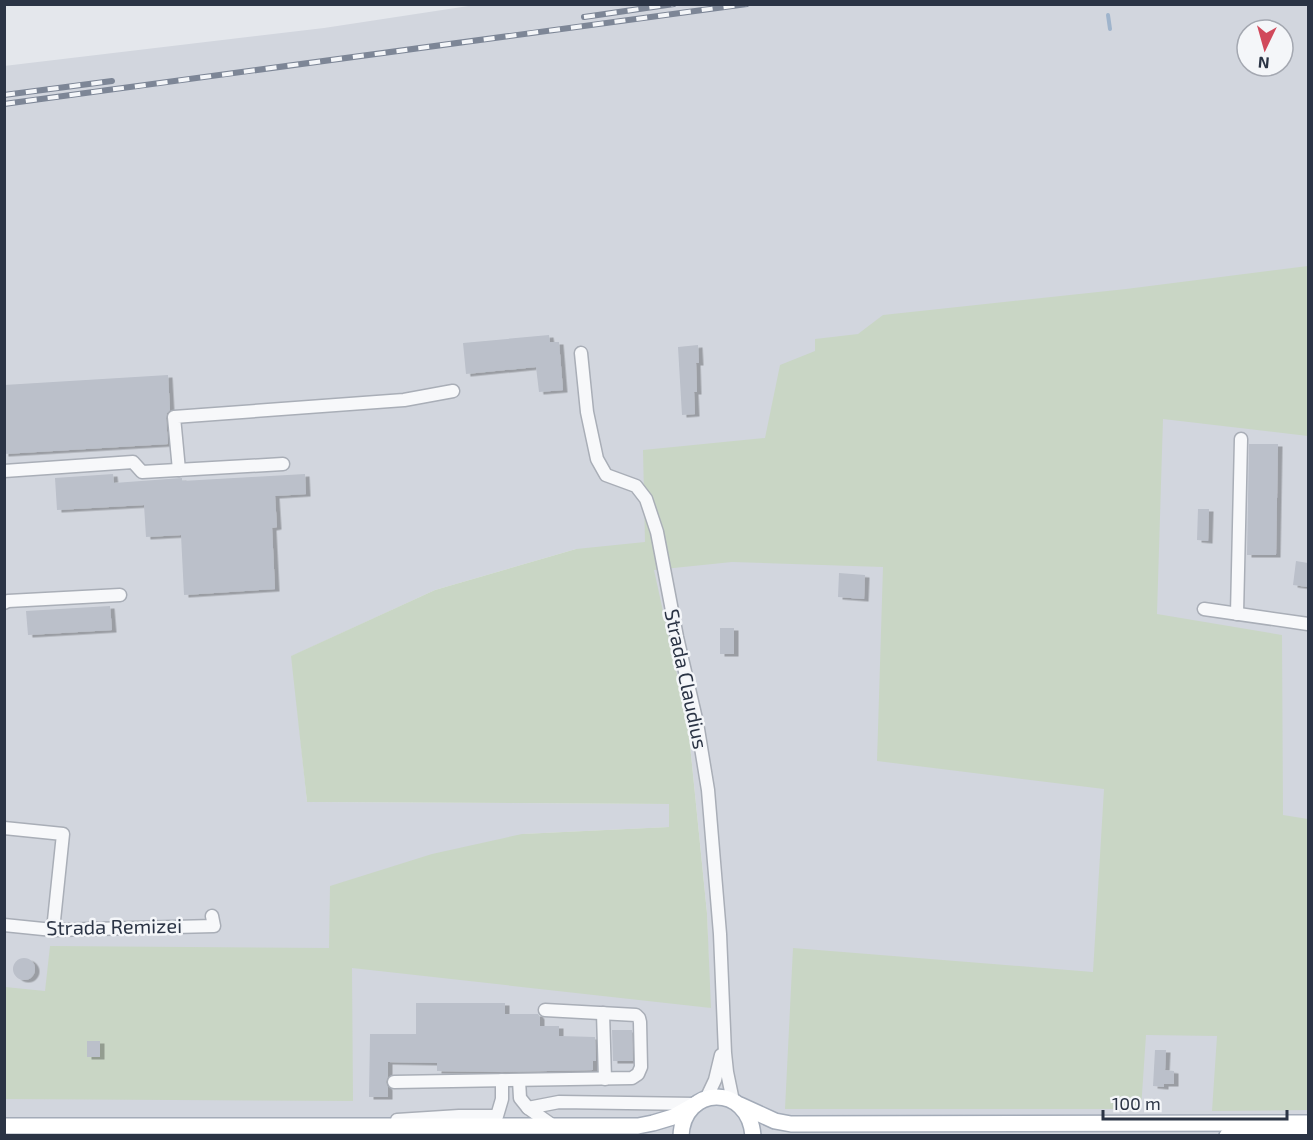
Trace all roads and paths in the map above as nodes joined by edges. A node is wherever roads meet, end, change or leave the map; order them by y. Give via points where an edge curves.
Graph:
1 (581, 353) dead end
2 (453, 390) dead end
3 (1241, 439) dead end
4 (283, 464) dead end
5 (179, 470) junction
6 (4, 471) edge
7 (120, 595) dead end
8 (4, 603) edge
9 (1204, 609) dead end
10 (1237, 614) junction
11 (1308, 624) edge
12 (4, 828) edge
13 (212, 916) dead end
14 (4, 925) edge
15 (53, 930) junction
16 (545, 1010) dead end
17 (603, 1013) junction
18 (724, 1036) junction
19 (605, 1079) junction
20 (502, 1080) junction
21 (519, 1080) junction
22 (394, 1082) dead end
23 (701, 1101) junction
24 (737, 1103) junction
25 (528, 1108) junction
26 (1308, 1123) edge
27 (351, 1125) junction
28 (552, 1125) junction
29 (4, 1126) edge
30 (1308, 1135) edge
31 (681, 1136) edge
32 (753, 1136) edge
33 (1227, 1136) edge

1 - 18 lane, Strada Claudius via 597,459 606,475 636,486 646,499 657,532 697,723 708,790
2 - 5 lane via 404,400 174,417
3 - 10 lane
4 - 5 lane
5 - 6 lane via 142,472 133,462
7 - 8 lane
9 - 10 lane
10 - 11 lane
12 - 15 lane via 63,834
13 - 15 lane, Strada Remizei via 214,926
14 - 15 lane, Strada Remizei
16 - 17 lane
17 - 19 lane
17 - 19 lane via 631,1014 640,1022 638,1074 632,1078
18 - 23 lane, Strada Claudius via 715,1080
18 - 24 lane, Strada Claudius via 727,1072
19 - 21 lane
20 - 21 lane
20 - 22 lane
20 - 27 lane via 497,1116 414,1118
21 - 25 lane via 520,1098
23 - 24 main road via 717,1097
23 - 25 lane via 559,1102
23 - 28 main road via 653,1123
23 - 31 main road via 684,1118
24 - 26 main road via 762,1117 791,1124
24 - 32 main road via 753,1124
25 - 28 lane
27 - 28 main road
27 - 29 main road
30 - 33 main road

